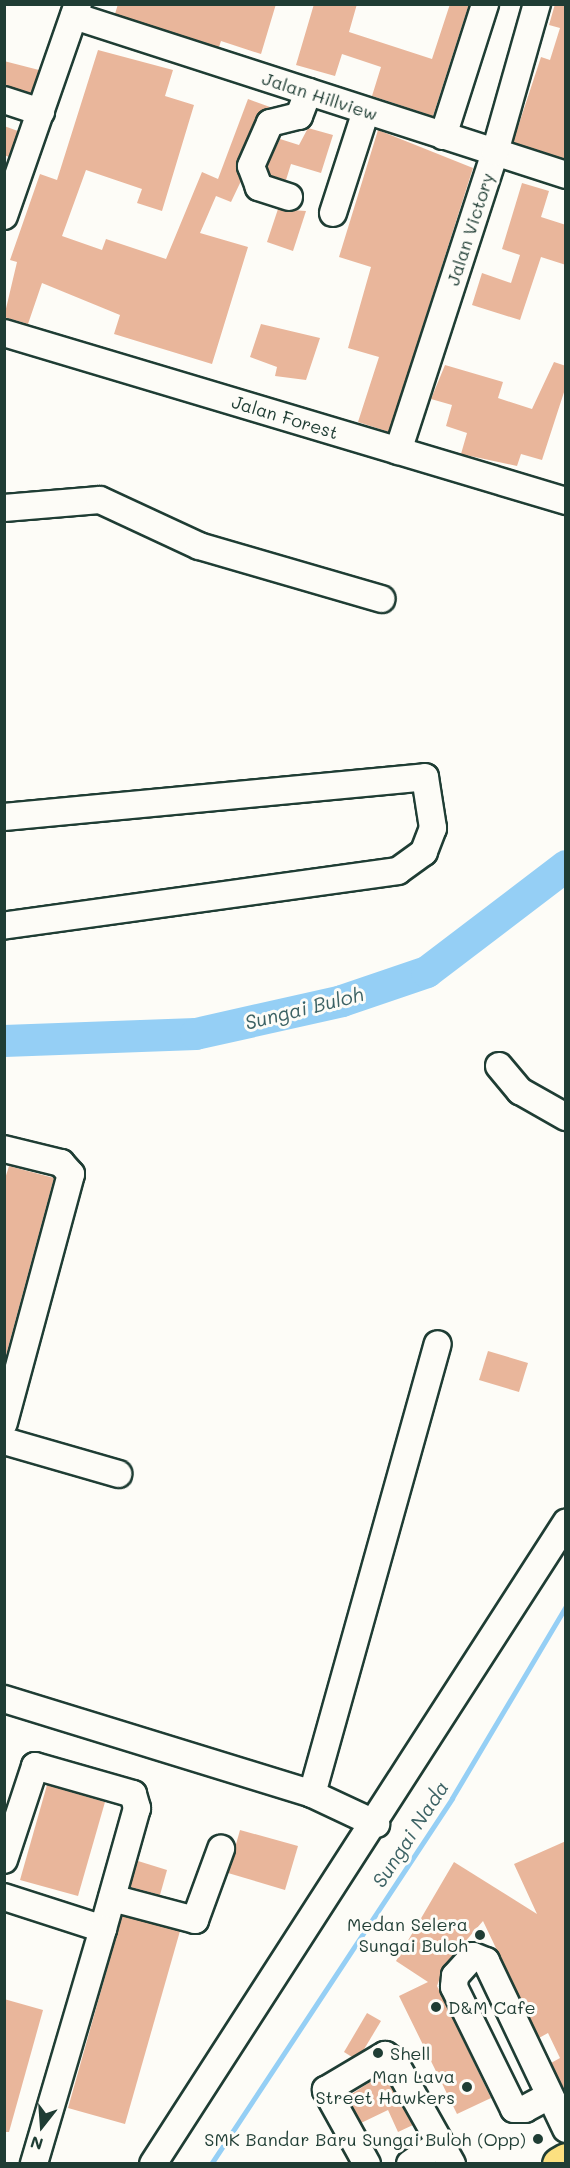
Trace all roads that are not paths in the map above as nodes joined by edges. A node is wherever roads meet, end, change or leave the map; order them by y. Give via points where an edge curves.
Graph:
1 (485, 4) edge
2 (537, 4) edge
3 (76, 10) edge
4 (308, 92) junction
5 (4, 100) edge
6 (366, 111) junction
7 (41, 112) junction
8 (443, 136) junction
9 (495, 152) junction
10 (566, 175) edge
11 (289, 197) dead end
12 (333, 213) dead end
13 (4, 216) edge
14 (4, 333) edge
15 (398, 451) junction
16 (566, 501) edge
17 (4, 508) edge
18 (381, 599) dead end
19 (4, 817) edge
20 (4, 926) edge
21 (499, 1066) dead end
22 (566, 1117) edge
23 (4, 1149) edge
24 (438, 1344) dead end
25 (4, 1423) edge
26 (4, 1441) edge
27 (118, 1474) dead end
28 (566, 1523) edge
29 (4, 1700) edge
30 (312, 1794) junction
31 (376, 1824) junction
32 (221, 1849) dead end
33 (6, 1851) edge
34 (4, 1897) edge
35 (112, 1898) junction
36 (103, 1929) junction
37 (549, 2096) junction
38 (566, 2129) edge
39 (445, 2154) edge
40 (566, 2160) edge
41 (34, 2163) edge
42 (153, 2163) edge
43 (367, 2163) edge
44 (410, 2163) edge
45 (559, 2163) edge

1 - 8 street
2 - 9 street, Jalan Victory
3 - 4 street, Jalan Hillview
3 - 7 street
4 - 6 street, Jalan Hillview
4 - 11 street via 299,116 270,123 251,166 259,187
5 - 7 street
6 - 8 street, Jalan Hillview
6 - 12 street
7 - 13 street
8 - 9 street, Jalan Hillview
9 - 10 street, Jalan Hillview
9 - 15 street, Jalan Victory
14 - 15 street, Jalan Forest
15 - 16 street, Jalan Forest
17 - 18 street via 100,500 199,546
19 - 20 street via 425,777 433,828 424,852 399,871
21 - 22 street via 520,1091
23 - 25 street via 61,1163 70,1174
24 - 30 street
26 - 27 street
28 - 31 street
29 - 30 street
30 - 31 street
31 - 42 street
32 - 35 street via 195,1920
33 - 35 street via 35,1766 128,1792 137,1808
34 - 36 street
35 - 36 street
36 - 41 street
37 - 37 street via 486,1961 473,1956 455,1976 454,1987 514,2109 525,2109
37 - 38 street
39 - 43 street via 394,2061 385,2055 326,2090
39 - 44 street
40 - 45 highway

